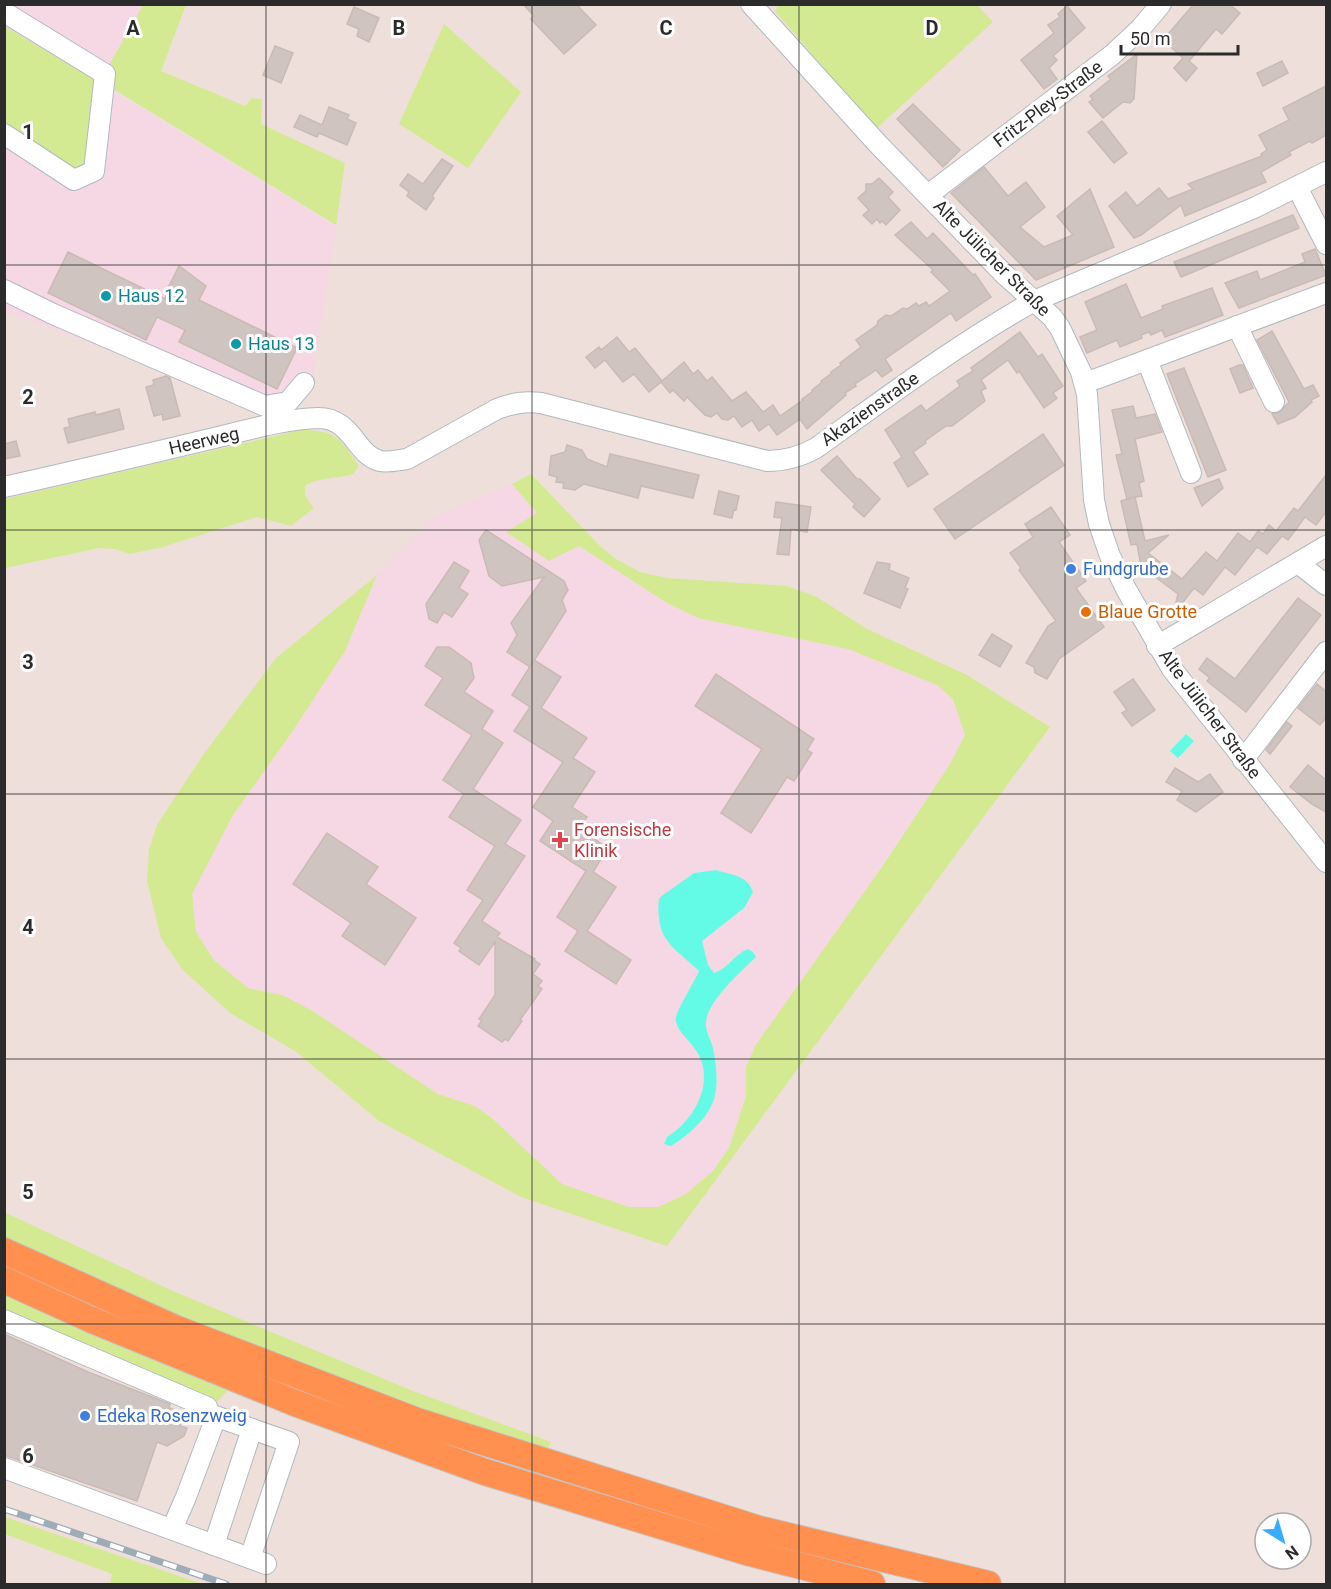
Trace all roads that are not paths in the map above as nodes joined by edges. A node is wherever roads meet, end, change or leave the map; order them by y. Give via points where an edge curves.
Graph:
1 (1161, 4) edge
2 (759, 8) edge
3 (4, 12) edge
4 (4, 134) edge
5 (1326, 172) edge
6 (1297, 187) junction
7 (928, 195) junction
8 (1326, 244) edge
9 (4, 290) edge
10 (1326, 293) edge
11 (1034, 301) junction
12 (1237, 326) junction
13 (1147, 360) junction
14 (1084, 381) junction
15 (304, 383) dead end
16 (1274, 402) dead end
17 (391, 462) joint
18 (1191, 473) dead end
19 (4, 487) edge
20 (1326, 546) edge
21 (1298, 563) junction
22 (1326, 585) edge
23 (1157, 646) junction
24 (1326, 652) edge
25 (1244, 760) junction
26 (1326, 862) edge
27 (4, 1251) edge
28 (4, 1280) edge
29 (4, 1320) edge
30 (209, 1414) junction
31 (252, 1429) junction
32 (4, 1468) edge
33 (172, 1529) junction
34 (214, 1545) junction
35 (872, 1584) edge
36 (988, 1584) edge

1 - 7 street, Fritz-Pley-Straße via 1112,55
2 - 7 street, Alte Jülicher Straße via 834,97
3 - 4 street via 105,74 94,171 74,180
5 - 6 street, Akazienstraße
6 - 8 street
6 - 11 street, Akazienstraße
7 - 11 street, Alte Jülicher Straße
9 - 15 street via 265,406 288,402
10 - 12 street
11 - 14 street, Alte Jülicher Straße via 1060,328
11 - 17 street, Akazienstraße via 938,362 816,448 784,461 766,461 526,401 497,409 407,459
12 - 13 street
12 - 16 street
13 - 14 street
13 - 18 street
14 - 23 street, Alte Jülicher Straße via 1099,524 1110,556
17 - 19 street, Heerweg via 369,454 342,426 330,419 316,418
20 - 21 street
21 - 22 street
21 - 23 street
23 - 25 street, Alte Jülicher Straße
24 - 25 street
25 - 26 street, Alte Jülicher Straße
27 - 36 main road via 177,1329 417,1421 759,1529
28 - 35 main road via 295,1403 485,1472 750,1553
29 - 30 street via 207,1407
30 - 31 street
30 - 33 street via 213,1425
31 - 34 street
31 - 34 street via 289,1442 258,1561
32 - 33 street
33 - 34 street

